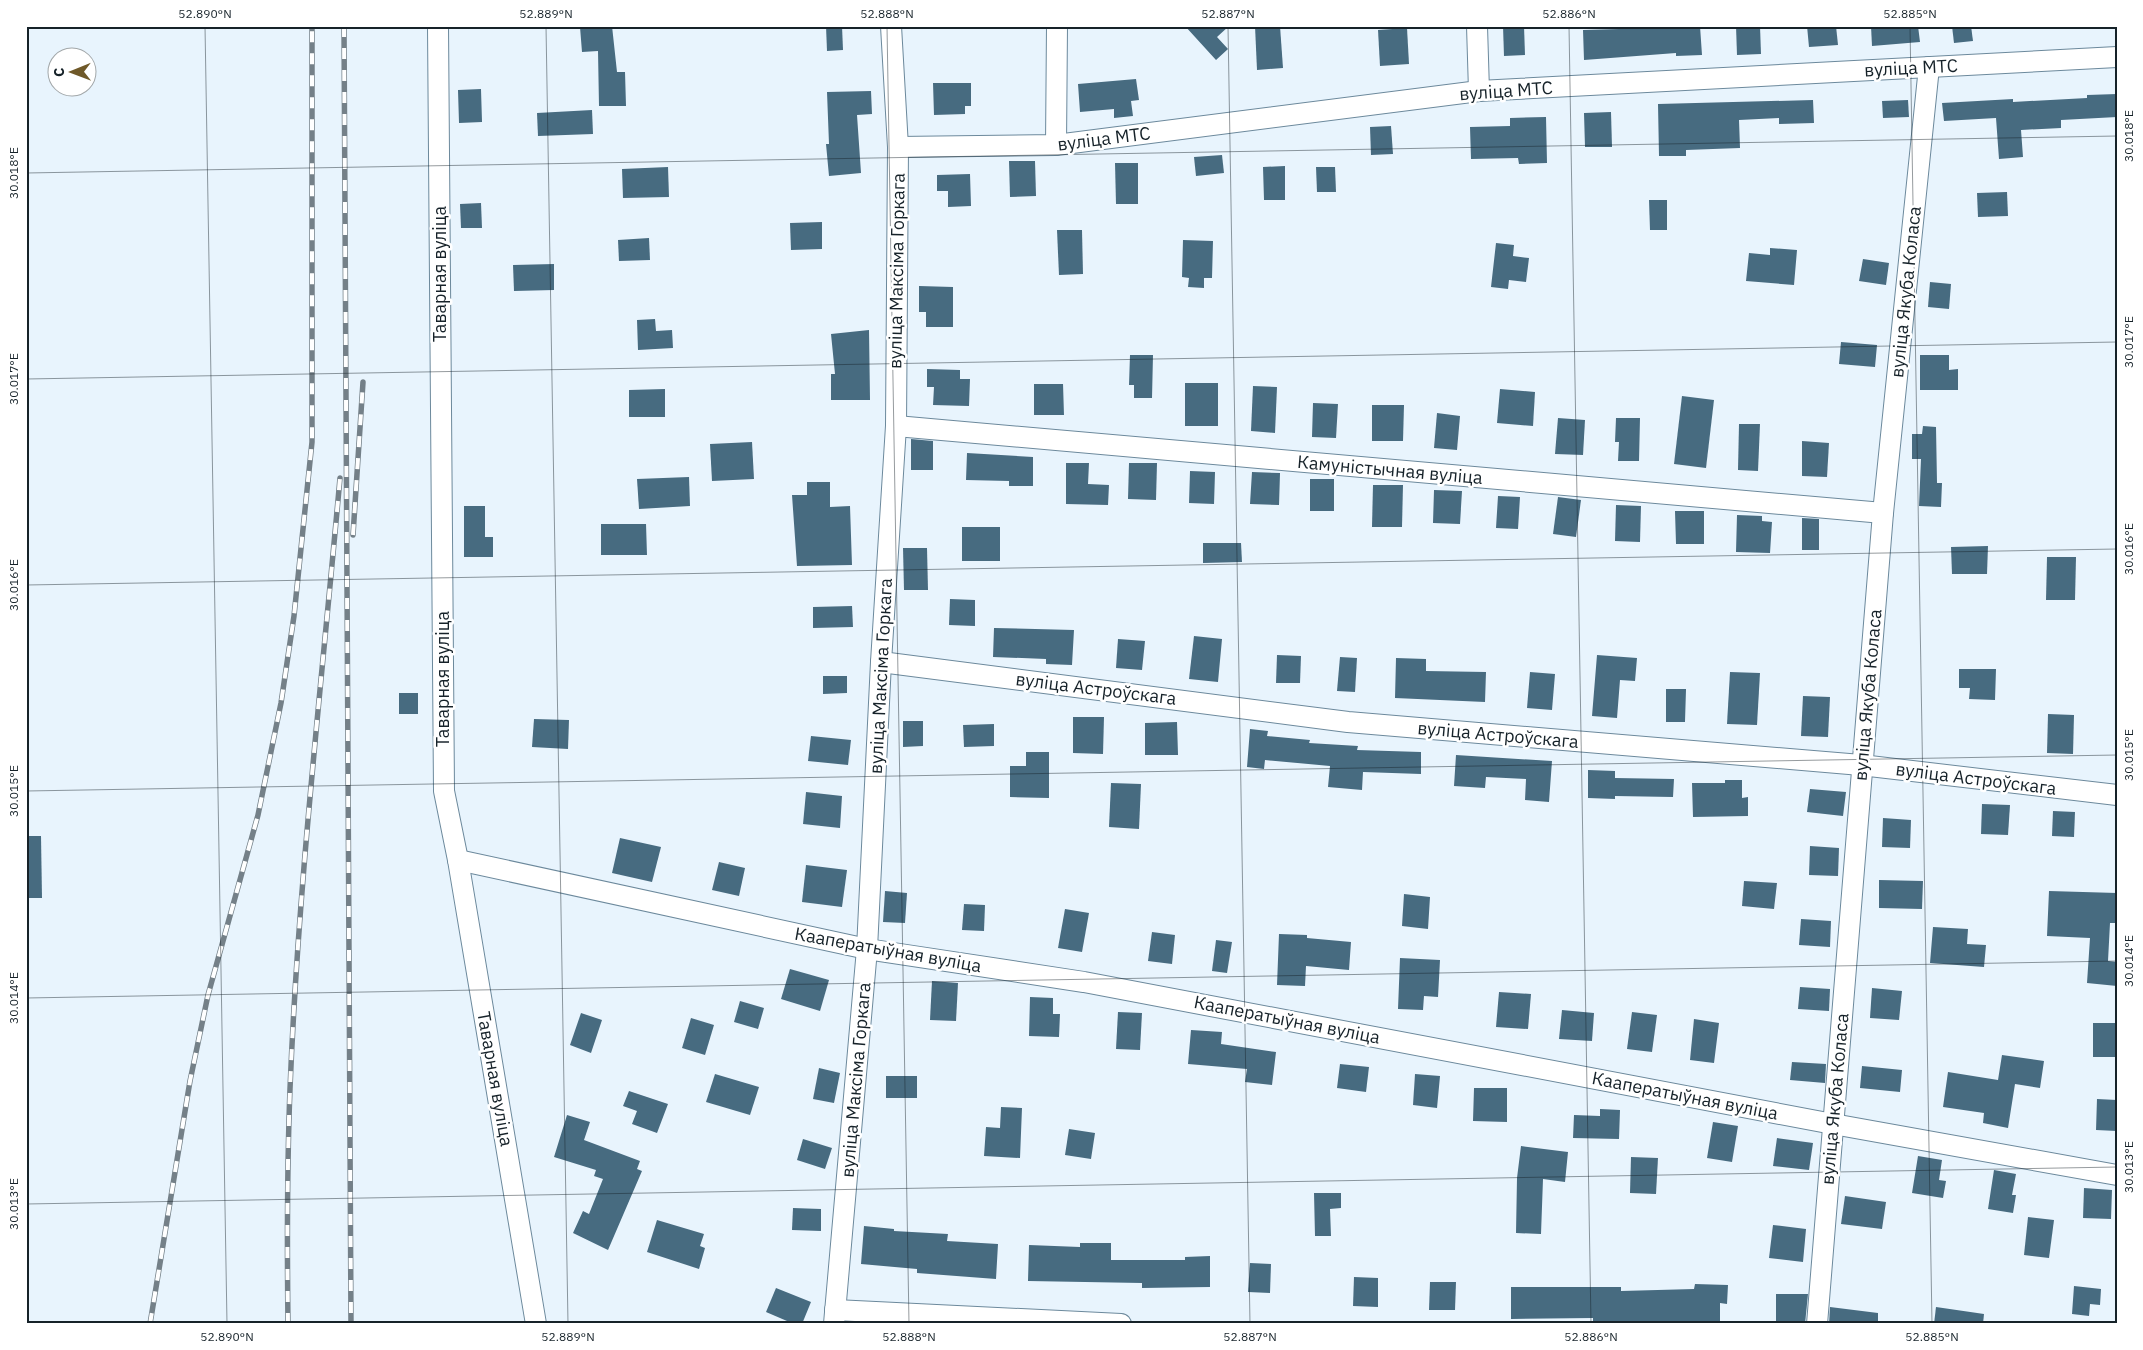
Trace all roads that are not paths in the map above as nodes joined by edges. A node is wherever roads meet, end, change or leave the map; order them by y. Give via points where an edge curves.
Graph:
1 (438, 26) edge
2 (891, 26) edge
3 (1057, 26) edge
4 (1477, 26) edge
5 (2117, 57) edge
6 (1929, 67) junction
7 (1479, 91) junction
8 (1056, 146) junction
9 (898, 147) junction
10 (896, 426) junction
11 (1883, 513) junction
12 (881, 662) junction
13 (1862, 765) junction
14 (2117, 795) edge
15 (458, 860) junction
16 (867, 949) junction
17 (1833, 1124) junction
18 (2117, 1175) edge
19 (835, 1317) edge
20 (536, 1324) edge
21 (1121, 1324) edge
22 (1817, 1324) edge

1 - 15 street, Таварная вуліца via 444,791
2 - 9 street, вуліца Максіма Горкага
3 - 8 street
4 - 7 street
5 - 6 street, вуліца МТС
6 - 7 street, вуліца МТС
6 - 11 street, вуліца Якуба Коласа
7 - 8 street, вуліца МТС
8 - 9 street, вуліца МТС
9 - 10 street, вуліца Максіма Горкага
10 - 11 street, Камуністычная вуліца
10 - 12 street, вуліца Максіма Горкага
11 - 13 street, вуліца Якуба Коласа
12 - 13 street, вуліца Астроўскага via 1348,722
12 - 16 street, вуліца Максіма Горкага
13 - 14 street, вуліца Астроўскага
13 - 17 street, вуліца Якуба Коласа
15 - 16 street, Кааператыўная вуліца
15 - 20 street, Таварная вуліца
16 - 17 street, Кааператыўная вуліца via 1084,982
16 - 19 street, вуліца Максіма Горкага
17 - 18 street, Кааператыўная вуліца
17 - 22 street, вуліца Якуба Коласа
19 - 21 street

